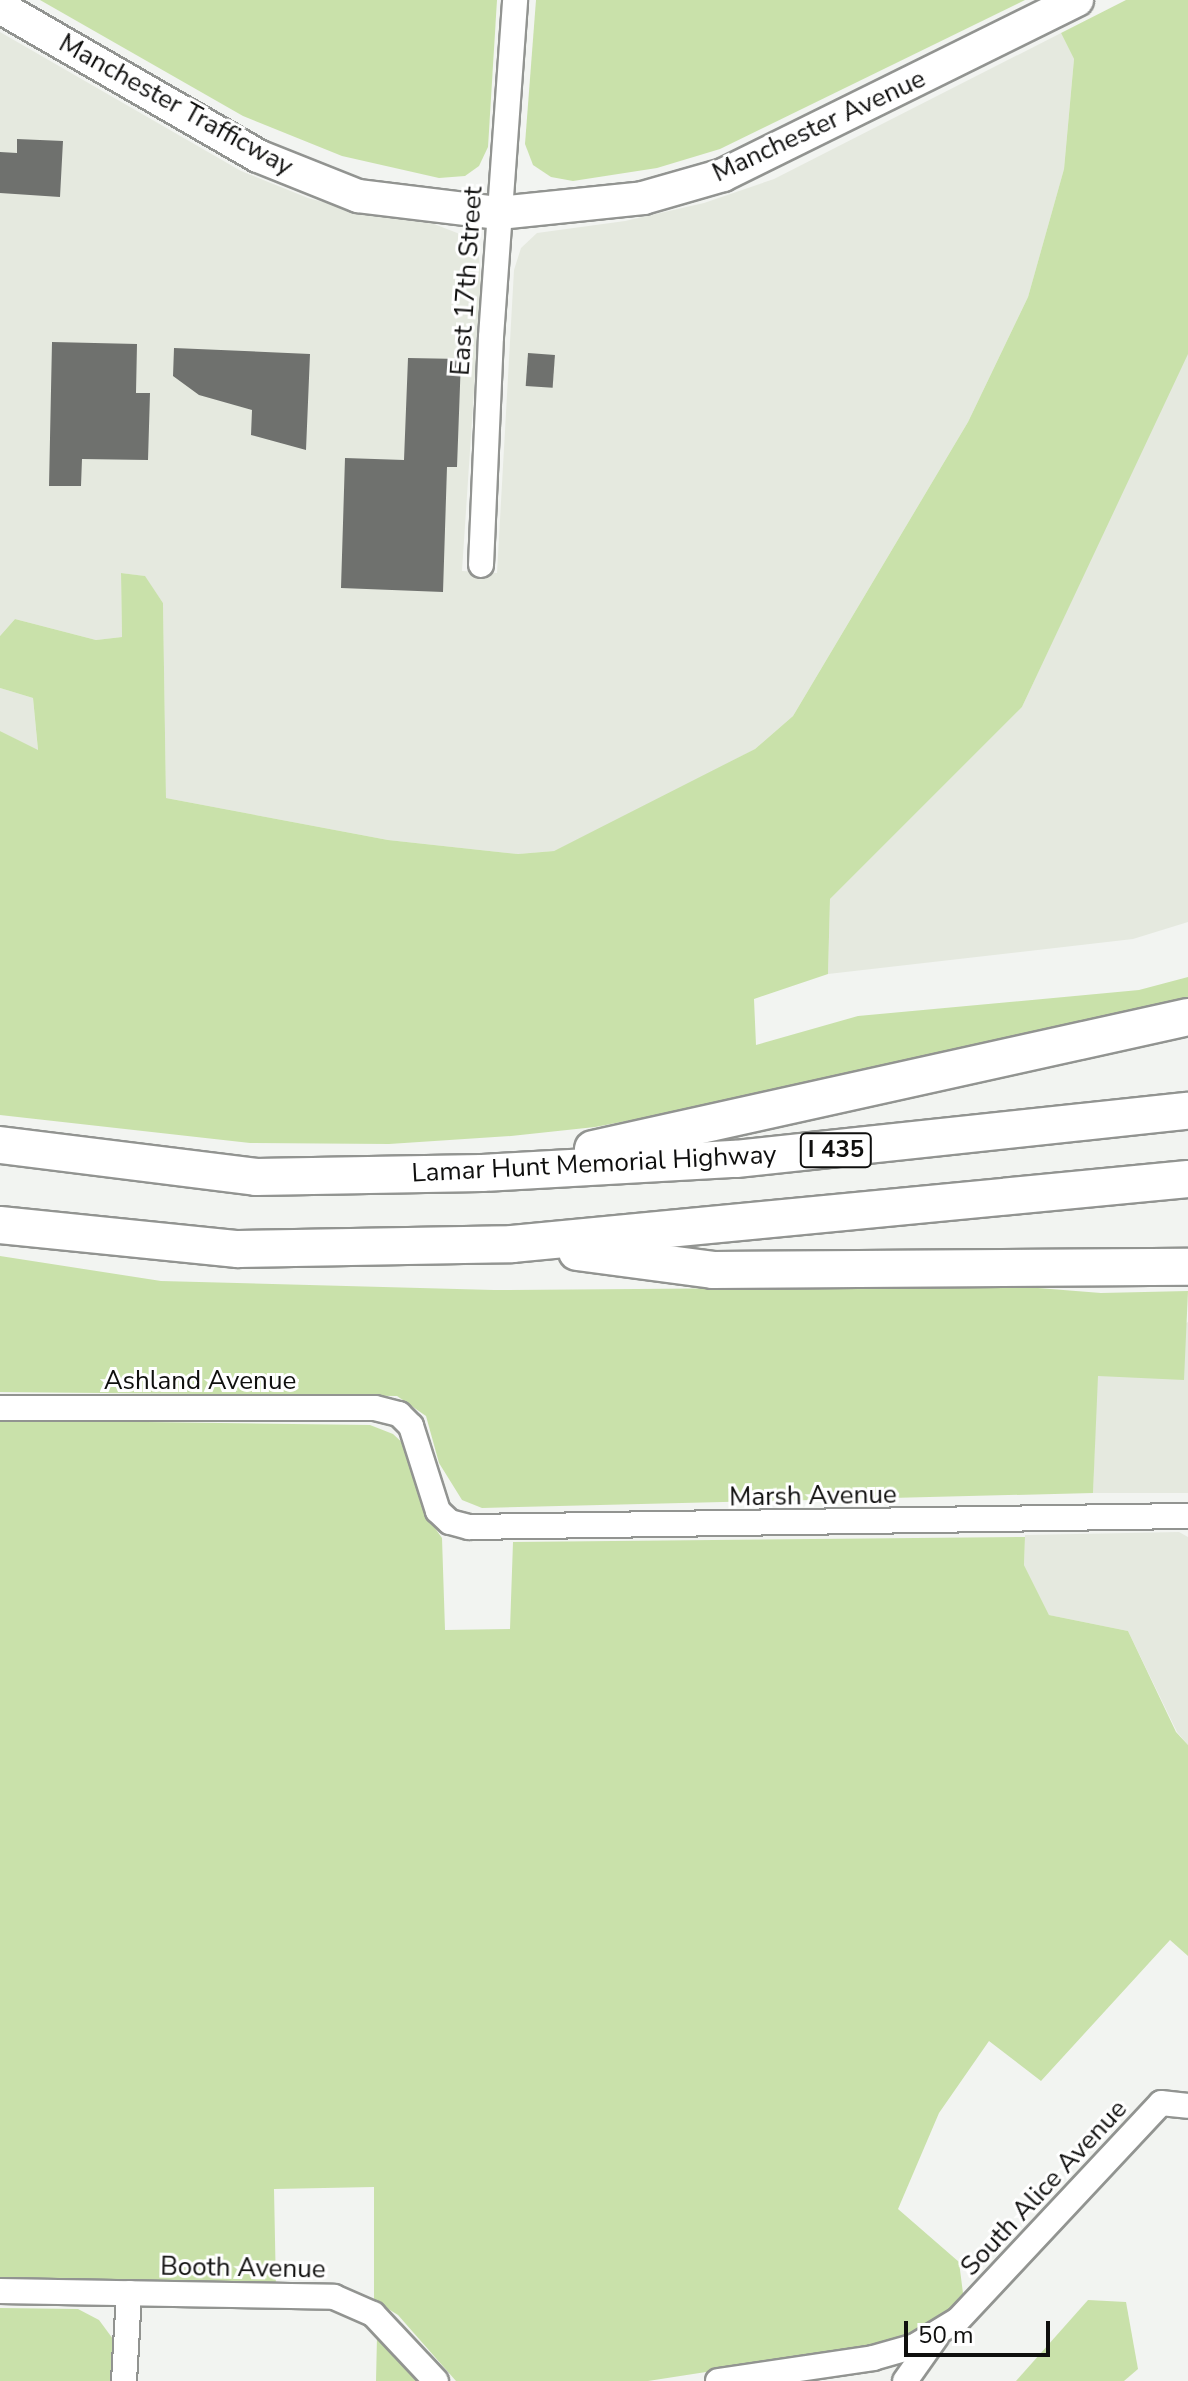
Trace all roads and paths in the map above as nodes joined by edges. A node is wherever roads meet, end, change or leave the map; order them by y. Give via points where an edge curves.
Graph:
1 (515, 0) edge
2 (1077, 0) edge
3 (0, 7) edge
4 (499, 213) junction
5 (481, 565) dead end
6 (1188, 1017) edge
7 (1188, 1111) edge
8 (0, 1145) edge
9 (482, 1173) junction
10 (1188, 1179) edge
11 (0, 1225) edge
12 (512, 1244) junction
13 (1188, 1267) edge
14 (0, 1408) edge
15 (442, 1515) joint
16 (1188, 1516) edge
17 (1188, 2106) edge
18 (0, 2291) edge
19 (129, 2293) junction
20 (939, 2331) junction
21 (430, 2375) edge
22 (124, 2381) edge
23 (718, 2381) edge
24 (905, 2381) edge

1 - 4 street, East 17th Street
2 - 4 main road, Manchester Avenue via 723,175 643,198
3 - 4 main road, Manchester Trafficway via 258,156 358,196
4 - 5 street, East 17th Street
6 - 9 highway
7 - 9 highway, Lamar Hunt Memorial Highway / I 435 via 736,1159
8 - 9 highway, Lamar Hunt Memorial Highway / I 435 via 256,1177
10 - 12 highway, I 435
11 - 12 highway, I 435 via 238,1249
12 - 13 highway via 713,1270
14 - 15 street, Ashland Avenue via 375,1408 399,1414 411,1426
15 - 16 street, Marsh Avenue via 469,1527
17 - 20 street, South Alice Avenue via 1161,2103 958,2320
18 - 19 street, Booth Avenue
19 - 21 street, Booth Avenue via 334,2297 373,2314
19 - 22 street
20 - 23 street via 915,2346 873,2358
20 - 24 street, South Alice Avenue

